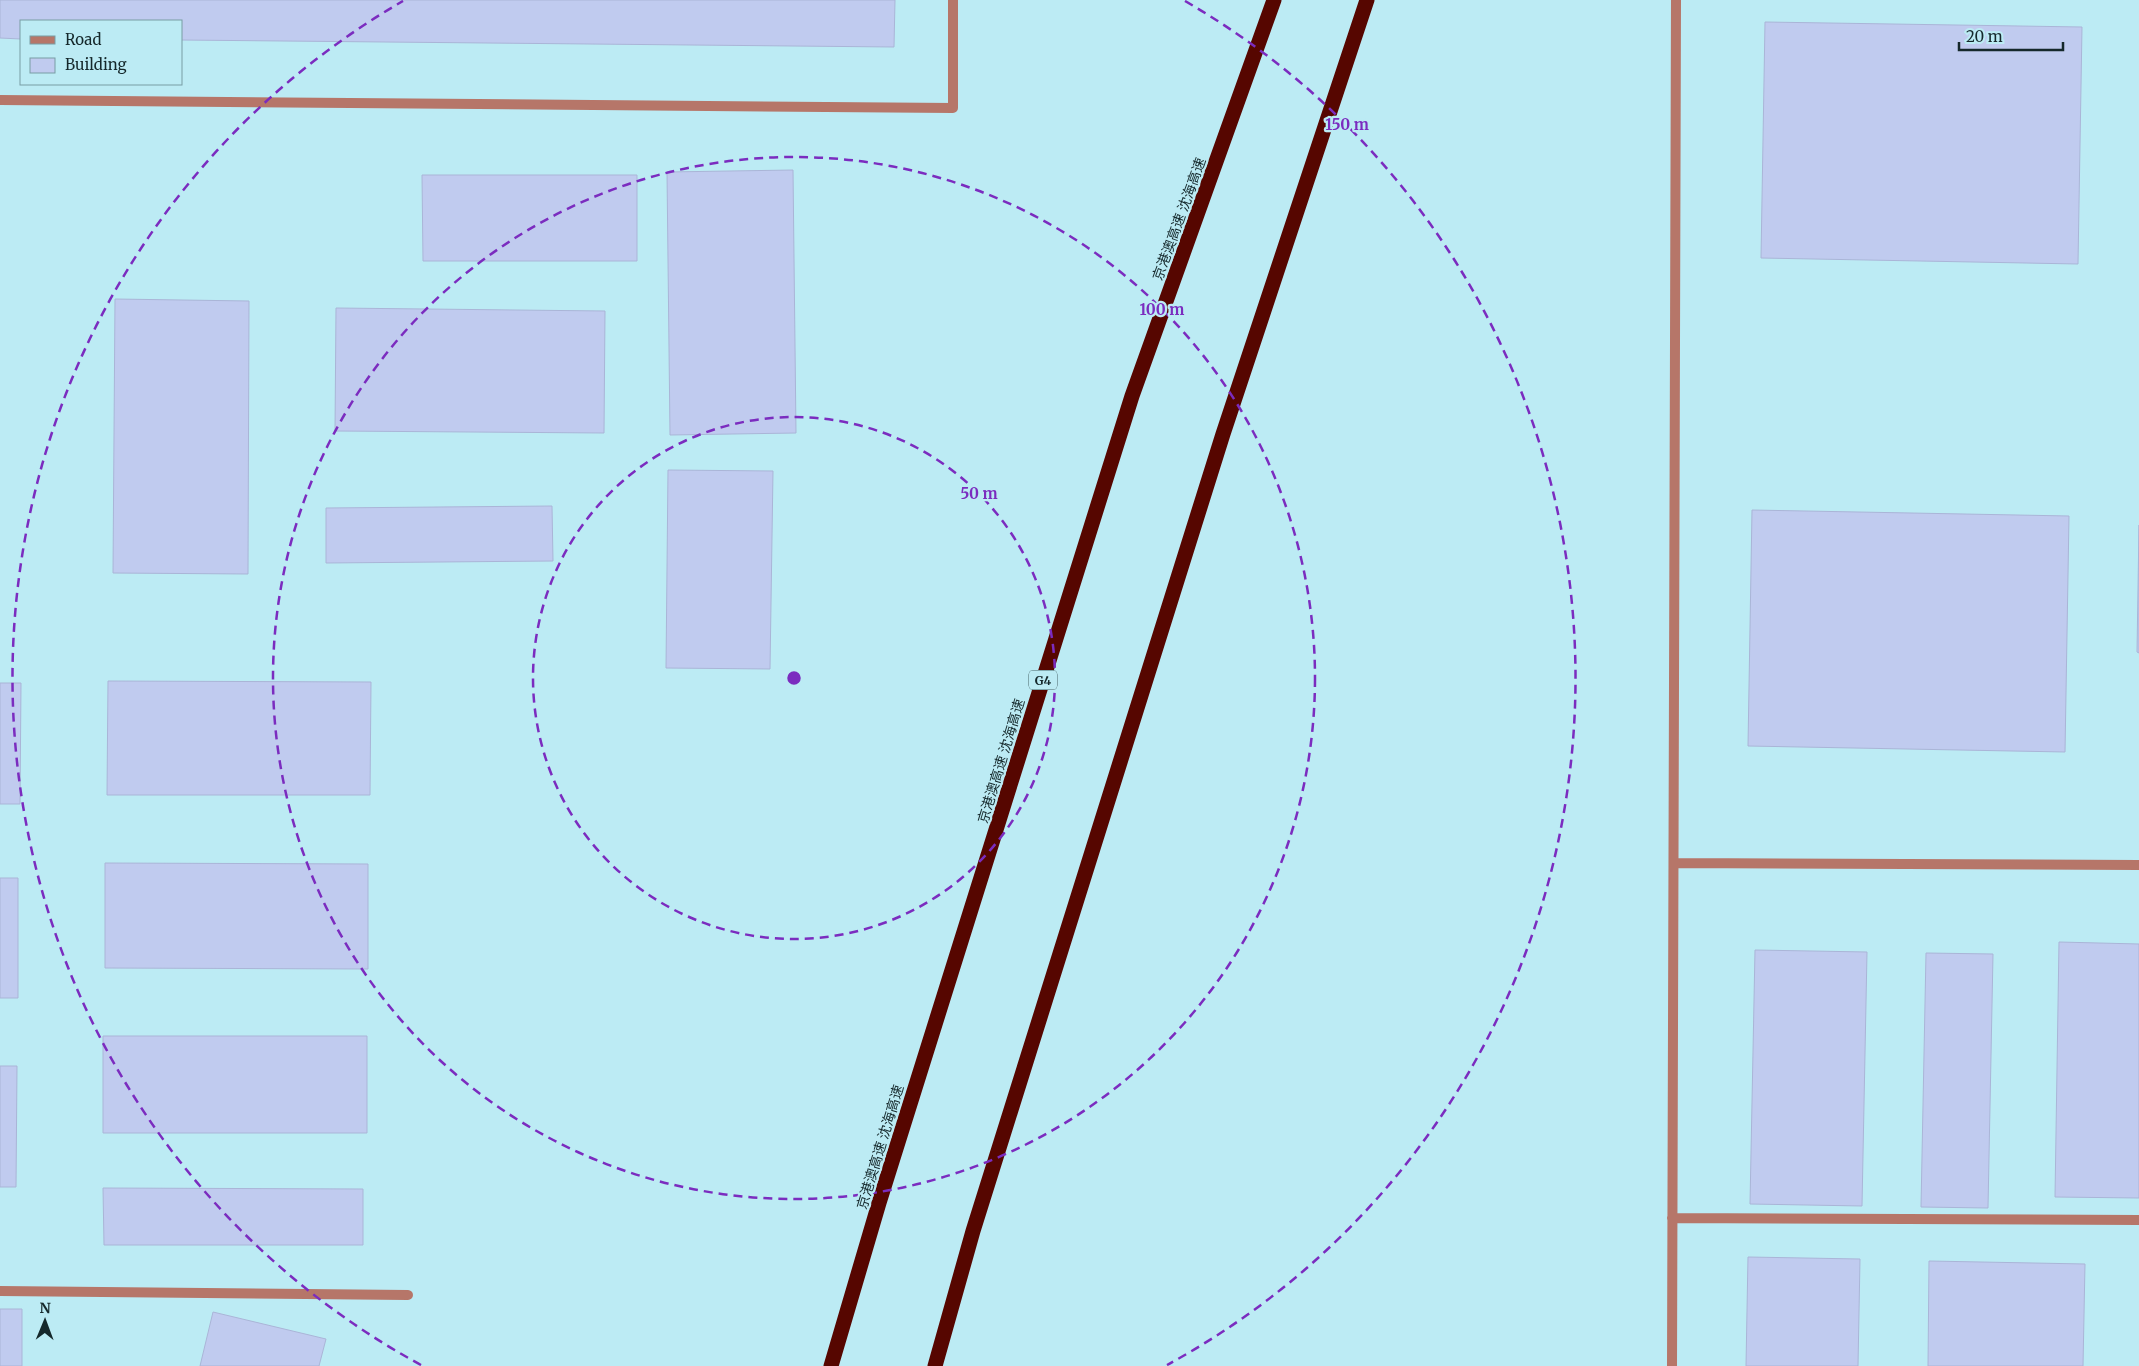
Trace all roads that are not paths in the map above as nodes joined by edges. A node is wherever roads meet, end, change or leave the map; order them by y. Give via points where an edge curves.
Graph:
1 (953, 0) edge
2 (1274, 0) edge
3 (1367, 0) edge
4 (1676, 0) edge
5 (0, 100) edge
6 (1674, 863) junction
7 (2139, 865) edge
8 (1672, 1218) junction
9 (2139, 1220) edge
10 (0, 1291) edge
11 (408, 1295) dead end
12 (832, 1366) edge
13 (935, 1366) edge
14 (1672, 1366) edge

1 - 5 street via 953,108
2 - 12 highway, 京港澳高速 沈海高速 / G4 via 1132,396 885,1184
3 - 13 highway via 1212,472 973,1231
4 - 6 street
6 - 7 street
6 - 8 street
8 - 9 street
8 - 14 street
10 - 11 street

